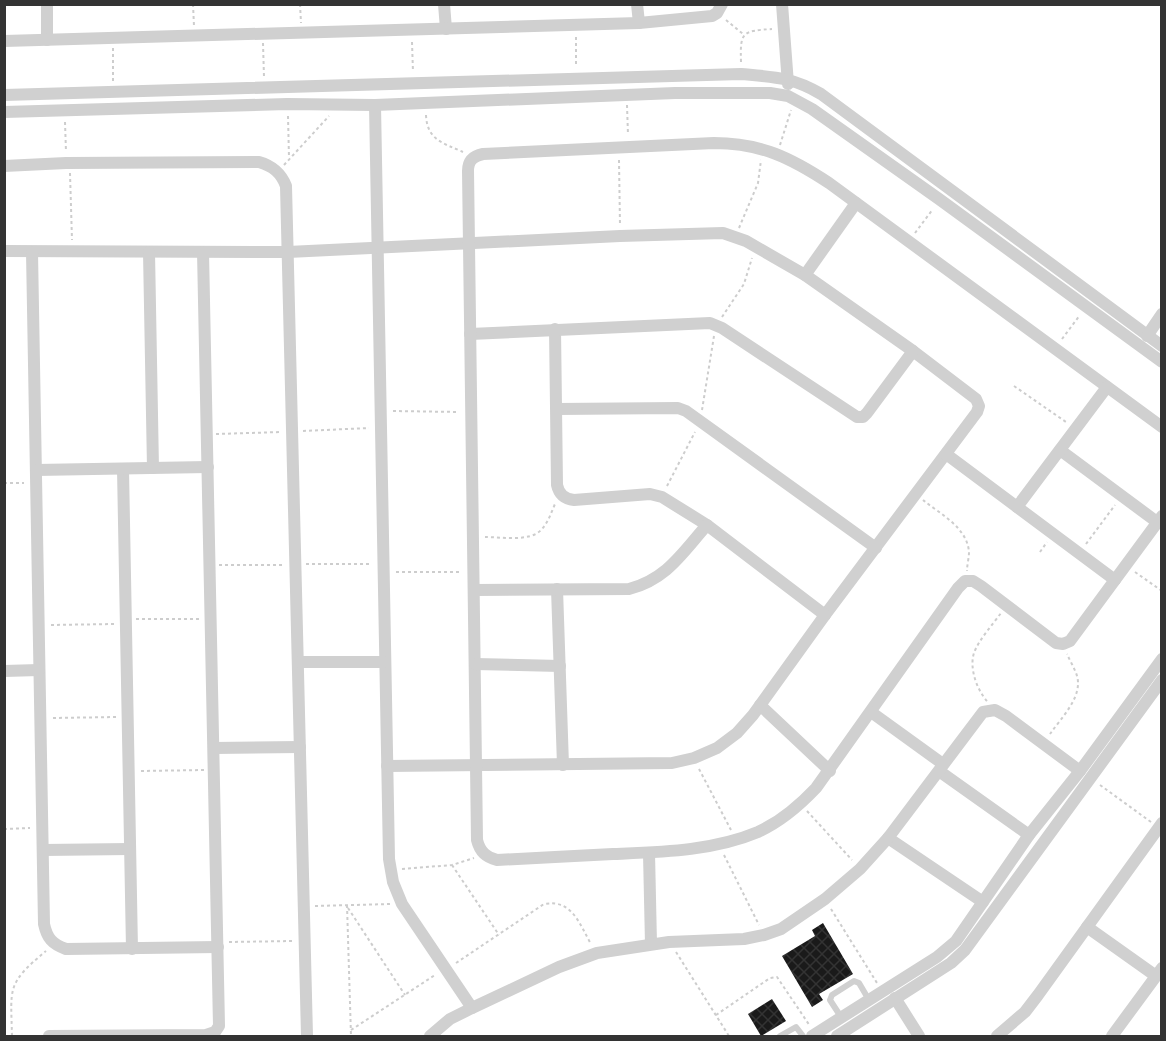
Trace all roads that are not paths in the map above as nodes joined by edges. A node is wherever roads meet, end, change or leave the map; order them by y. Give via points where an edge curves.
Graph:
1 (47, 4) edge
2 (444, 4) edge
3 (637, 4) edge
4 (782, 4) edge
5 (720, 9) edge
6 (639, 23) junction
7 (446, 29) junction
8 (48, 40) junction
9 (4, 41) edge
10 (788, 78) junction
11 (4, 94) edge
12 (792, 98) junction
13 (375, 105) junction
14 (4, 112) edge
15 (4, 166) edge
16 (856, 203) junction
17 (469, 243) junction
18 (378, 247) junction
19 (4, 251) edge
20 (32, 252) junction
21 (149, 252) junction
22 (204, 252) junction
23 (288, 252) junction
24 (805, 275) junction
25 (1161, 314) edge
26 (555, 329) junction
27 (470, 334) junction
28 (1147, 336) junction
29 (1161, 346) edge
30 (913, 351) junction
31 (1161, 362) edge
32 (1107, 387) junction
33 (557, 409) junction
34 (1161, 427) edge
35 (1060, 450) junction
36 (946, 454) junction
37 (208, 467) junction
38 (153, 468) junction
39 (123, 469) junction
40 (36, 476) junction
41 (1017, 507) junction
42 (1159, 519) edge
43 (707, 525) junction
44 (876, 548) junction
45 (1115, 579) junction
46 (557, 589) junction
47 (475, 590) junction
48 (825, 615) junction
49 (1161, 659) edge
50 (298, 662) junction
51 (385, 662) junction
52 (476, 664) junction
53 (560, 666) junction
54 (39, 670) junction
55 (4, 671) edge
56 (1161, 680) edge
57 (760, 705) junction
58 (871, 712) junction
59 (300, 747) junction
60 (214, 748) junction
61 (562, 765) junction
62 (387, 766) junction
63 (477, 766) junction
64 (941, 767) junction
65 (830, 771) junction
66 (1085, 774) junction
67 (1160, 825) edge
68 (1029, 835) junction
69 (888, 838) junction
70 (130, 849) junction
71 (43, 850) junction
72 (649, 853) junction
73 (983, 902) junction
74 (1087, 927) junction
75 (651, 944) junction
76 (218, 945) junction
77 (132, 949) junction
78 (1159, 972) edge
79 (895, 998) junction
80 (869, 1000) junction
81 (472, 1008) junction
82 (841, 1018) junction
83 (49, 1036) edge
84 (307, 1036) edge
85 (430, 1036) edge
86 (780, 1036) edge
87 (810, 1036) edge
88 (837, 1036) edge
89 (920, 1036) edge
90 (997, 1036) edge
91 (1112, 1036) edge

1 - 8 street
2 - 7 street
3 - 6 street
4 - 10 street
5 - 6 street via 706,17
6 - 7 street
7 - 8 street
8 - 9 street
10 - 11 street via 741,74
10 - 12 street
10 - 28 street via 821,94
12 - 13 street via 770,93 675,93
12 - 31 street via 939,199
13 - 14 street
13 - 18 street
15 - 23 street via 259,162 269,165 278,171 286,186
16 - 17 street via 802,165 763,148 722,143 483,154 470,161 468,171
16 - 24 street
16 - 32 street
17 - 18 street
17 - 24 street via 710,232 736,237
17 - 27 street
18 - 23 street
18 - 51 street
19 - 20 street
20 - 21 street
20 - 40 street
21 - 22 street
21 - 38 street
22 - 23 street
22 - 37 street
23 - 50 street
24 - 30 street
25 - 28 street
26 - 27 street
26 - 30 street via 701,322 718,325 857,417 867,413
26 - 33 street
27 - 47 street
28 - 29 street
30 - 36 street via 976,399 979,406
32 - 34 street
32 - 35 street
33 - 43 street via 560,493 574,500 662,496
33 - 44 street via 678,408 694,414
35 - 41 street
35 - 42 street
36 - 41 street
36 - 44 street
37 - 38 street
37 - 60 street
38 - 39 street
39 - 40 street
39 - 70 street
40 - 54 street
41 - 45 street
42 - 45 street
43 - 46 street via 670,567 645,584 628,589
43 - 48 street
44 - 48 street
45 - 58 street via 1070,641 1063,644 1056,643 974,581 965,581
46 - 47 street
46 - 53 street
47 - 52 street
48 - 57 street
49 - 66 street
50 - 51 street
50 - 59 street
51 - 62 street
52 - 53 street
52 - 63 street
53 - 61 street
54 - 55 street
54 - 71 street
56 - 66 street
57 - 61 street via 737,733 694,758 672,763
57 - 65 street
58 - 64 street
58 - 65 street
59 - 60 street
59 - 84 street
60 - 76 street
61 - 63 street
62 - 63 street
62 - 81 street via 393,882 402,904
63 - 72 street via 477,840 485,855 497,860
64 - 66 street via 975,720 983,712 995,710
64 - 68 street
64 - 69 street
65 - 72 street via 801,804 760,831 719,845
66 - 68 street
66 - 79 street via 965,950
67 - 74 street
68 - 73 street
69 - 73 street
69 - 75 street via 825,899 764,935
70 - 71 street
70 - 77 street
71 - 77 street via 44,924 46,935 54,944 66,950
72 - 75 street
73 - 80 street via 950,947
74 - 78 street
74 - 90 street via 1025,1012
75 - 81 street via 597,953
76 - 77 street
76 - 83 street via 220,1019 215,1032
78 - 91 street
79 - 88 street
79 - 89 street
80 - 82 street
80 - 82 lane via 854,981 832,995 830,1000
81 - 85 street via 450,1019
82 - 87 street
86 - 87 lane via 796,1027

